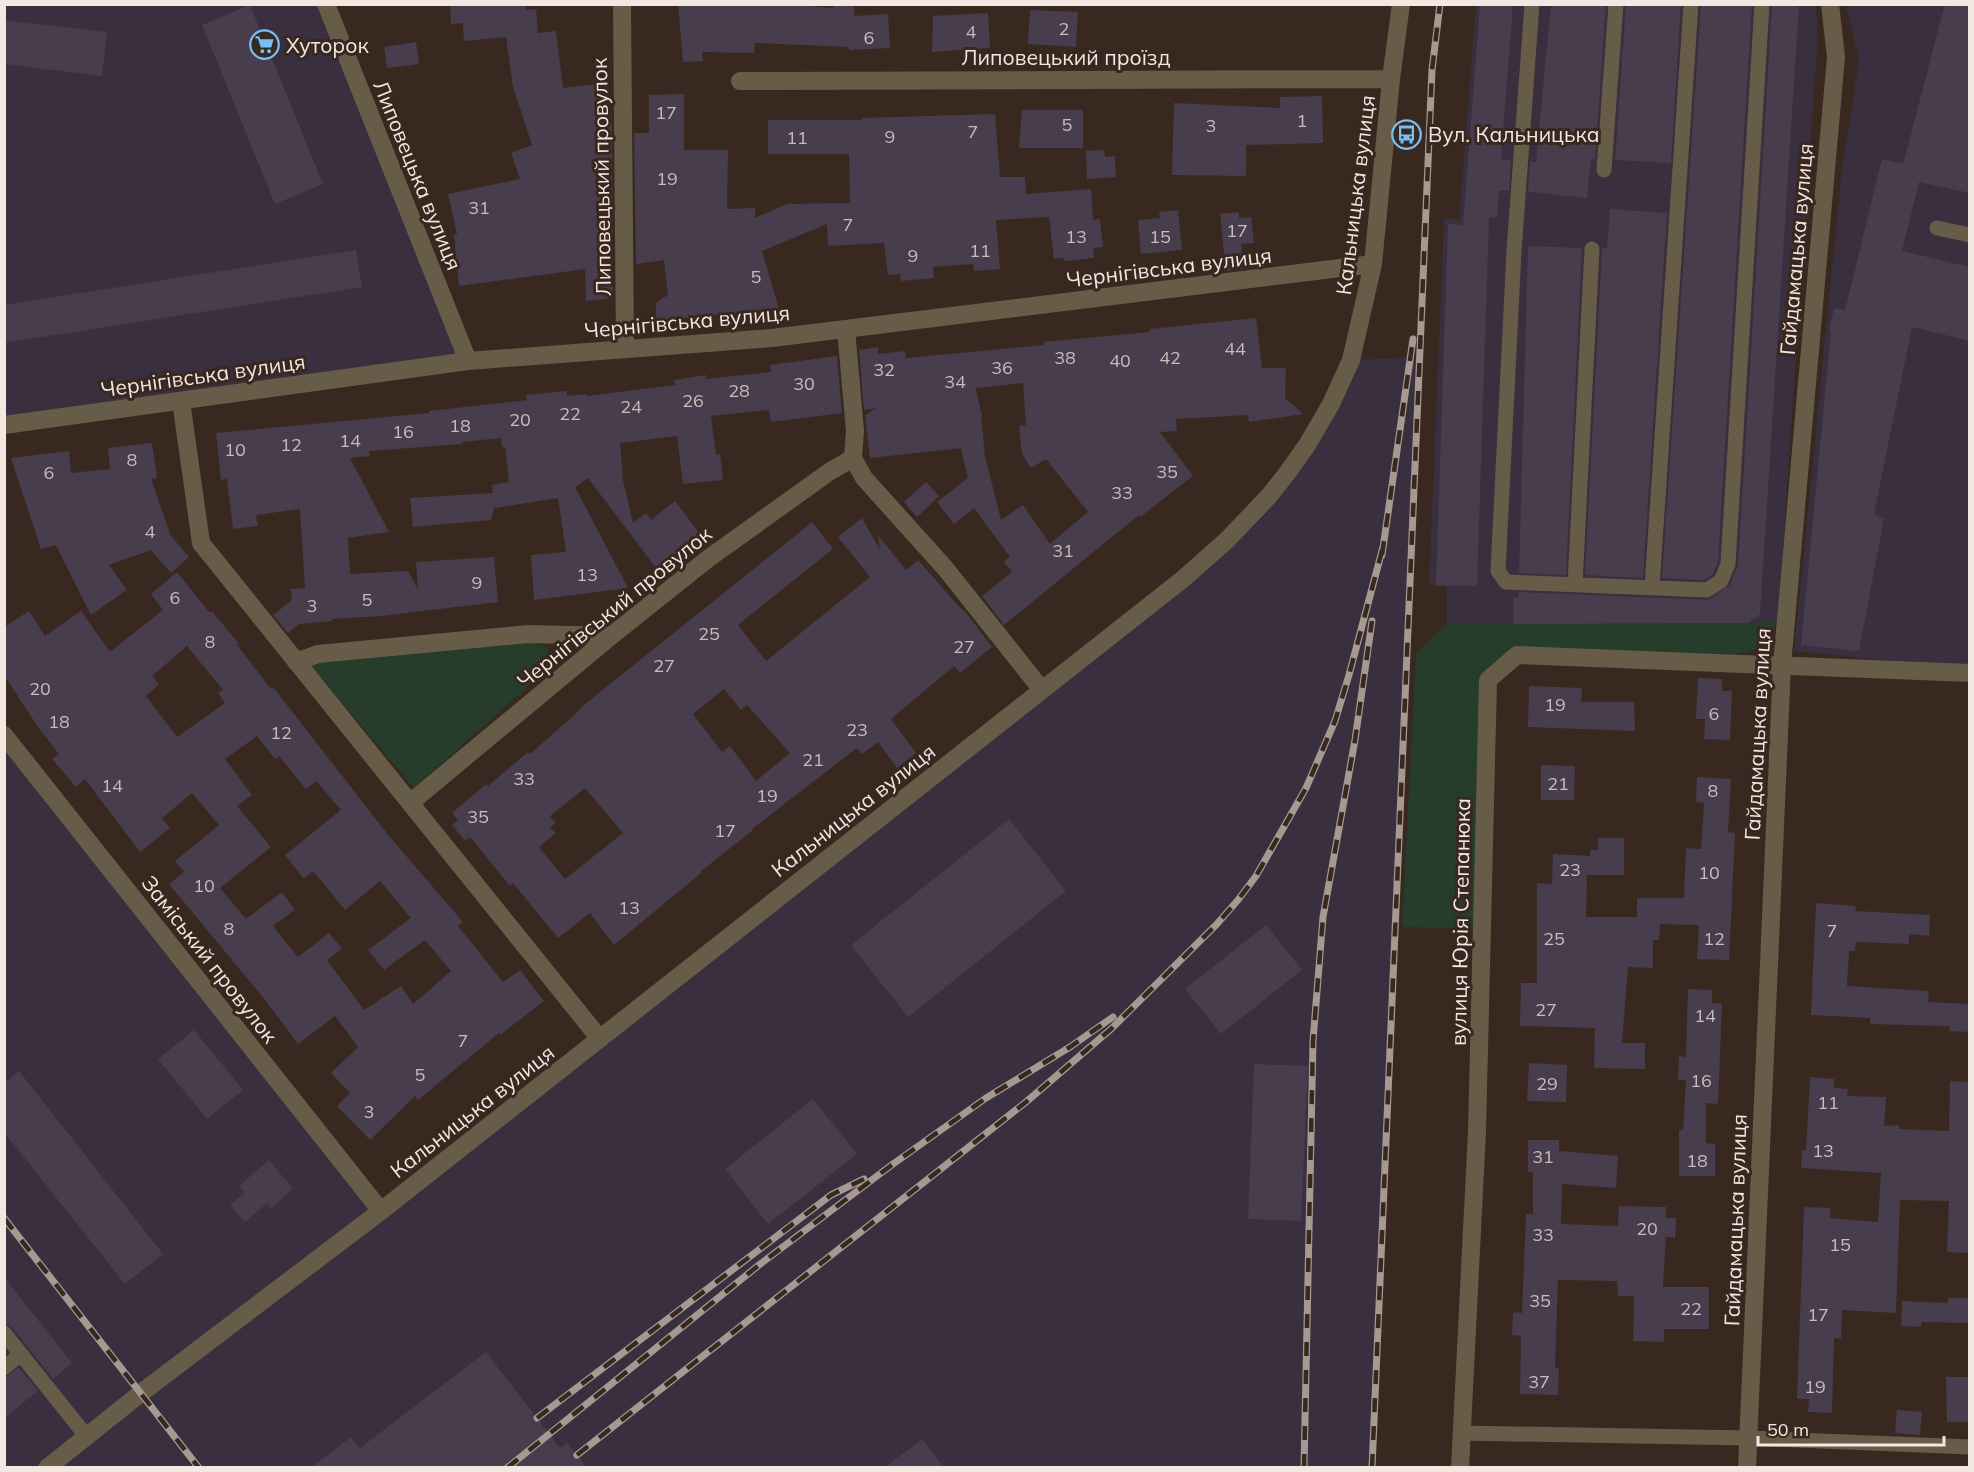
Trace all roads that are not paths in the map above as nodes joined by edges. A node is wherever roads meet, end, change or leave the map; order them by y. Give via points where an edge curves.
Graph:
1 (326, 4) edge
2 (621, 4) edge
3 (1401, 4) edge
4 (1532, 4) edge
5 (1616, 4) edge
6 (1691, 4) edge
7 (1762, 4) edge
8 (1830, 4) edge
9 (1391, 79) junction
10 (740, 81) dead end
11 (1604, 170) dead end
12 (1937, 228) dead end
13 (1970, 235) edge
14 (1592, 249) dead end
15 (1373, 264) junction
16 (846, 329) junction
17 (625, 349) junction
18 (468, 361) junction
19 (181, 401) junction
20 (4, 425) edge
21 (853, 458) junction
22 (1575, 584) junction
23 (1652, 587) junction
24 (611, 636) junction
25 (296, 662) junction
26 (1782, 665) junction
27 (1970, 674) edge
28 (1042, 690) junction
29 (4, 735) edge
30 (410, 803) junction
31 (600, 1039) junction
32 (381, 1211) junction
33 (4, 1333) edge
34 (21, 1354) junction
35 (4, 1368) edge
36 (1461, 1433) junction
37 (87, 1437) junction
38 (1748, 1438) junction
39 (1970, 1447) edge
40 (68, 1451) junction
41 (47, 1467) edge
42 (56, 1467) edge
43 (1460, 1467) edge
44 (1747, 1467) edge

1 - 18 street, Липовецька вулиця
2 - 17 street, Липовецький провулок
3 - 9 street, Кальницька вулиця
4 - 22 lane via 1514,251 1498,571 1506,582
5 - 11 lane
6 - 23 lane
7 - 23 lane via 1728,564 1721,581 1707,590
8 - 26 street, Гайдамацька вулиця via 1836,57
9 - 10 street, Липовецький проїзд
9 - 15 street, Кальницька вулиця
12 - 13 lane
14 - 22 lane
15 - 16 street, Чернігівська вулиця
15 - 28 street, Кальницька вулиця via 1351,360 1331,404 1288,472 1213,554
16 - 17 street, Чернігівська вулиця
16 - 21 street via 855,431
17 - 18 street, Чернігівська вулиця
18 - 19 street, Чернігівська вулиця
19 - 20 street, Чернігівська вулиця
19 - 25 street via 201,543
21 - 24 street, Чернігівський провулок via 718,551
21 - 28 street via 864,478 945,568
22 - 23 lane
24 - 25 street via 529,634 318,654
24 - 30 street, Чернігівський провулок
25 - 30 street
26 - 27 street, вулиця Юрія Степанюка
26 - 36 street, вулиця Юрія Степанюка via 1516,655 1488,680 1477,1131
26 - 38 street, Гайдамацька вулиця
28 - 31 street, Кальницька вулиця
29 - 32 street, Заміський провулок
30 - 31 street
31 - 32 street, Кальницька вулиця
32 - 37 street, Кальницька вулиця
33 - 34 lane
34 - 35 lane
34 - 37 lane
36 - 38 lane
36 - 43 street, вулиця Юрія Степанюка
37 - 40 street, Кальницька вулиця
38 - 39 lane
38 - 44 street, Гайдамацька вулиця
40 - 41 street, Кальницька вулиця
40 - 42 street

